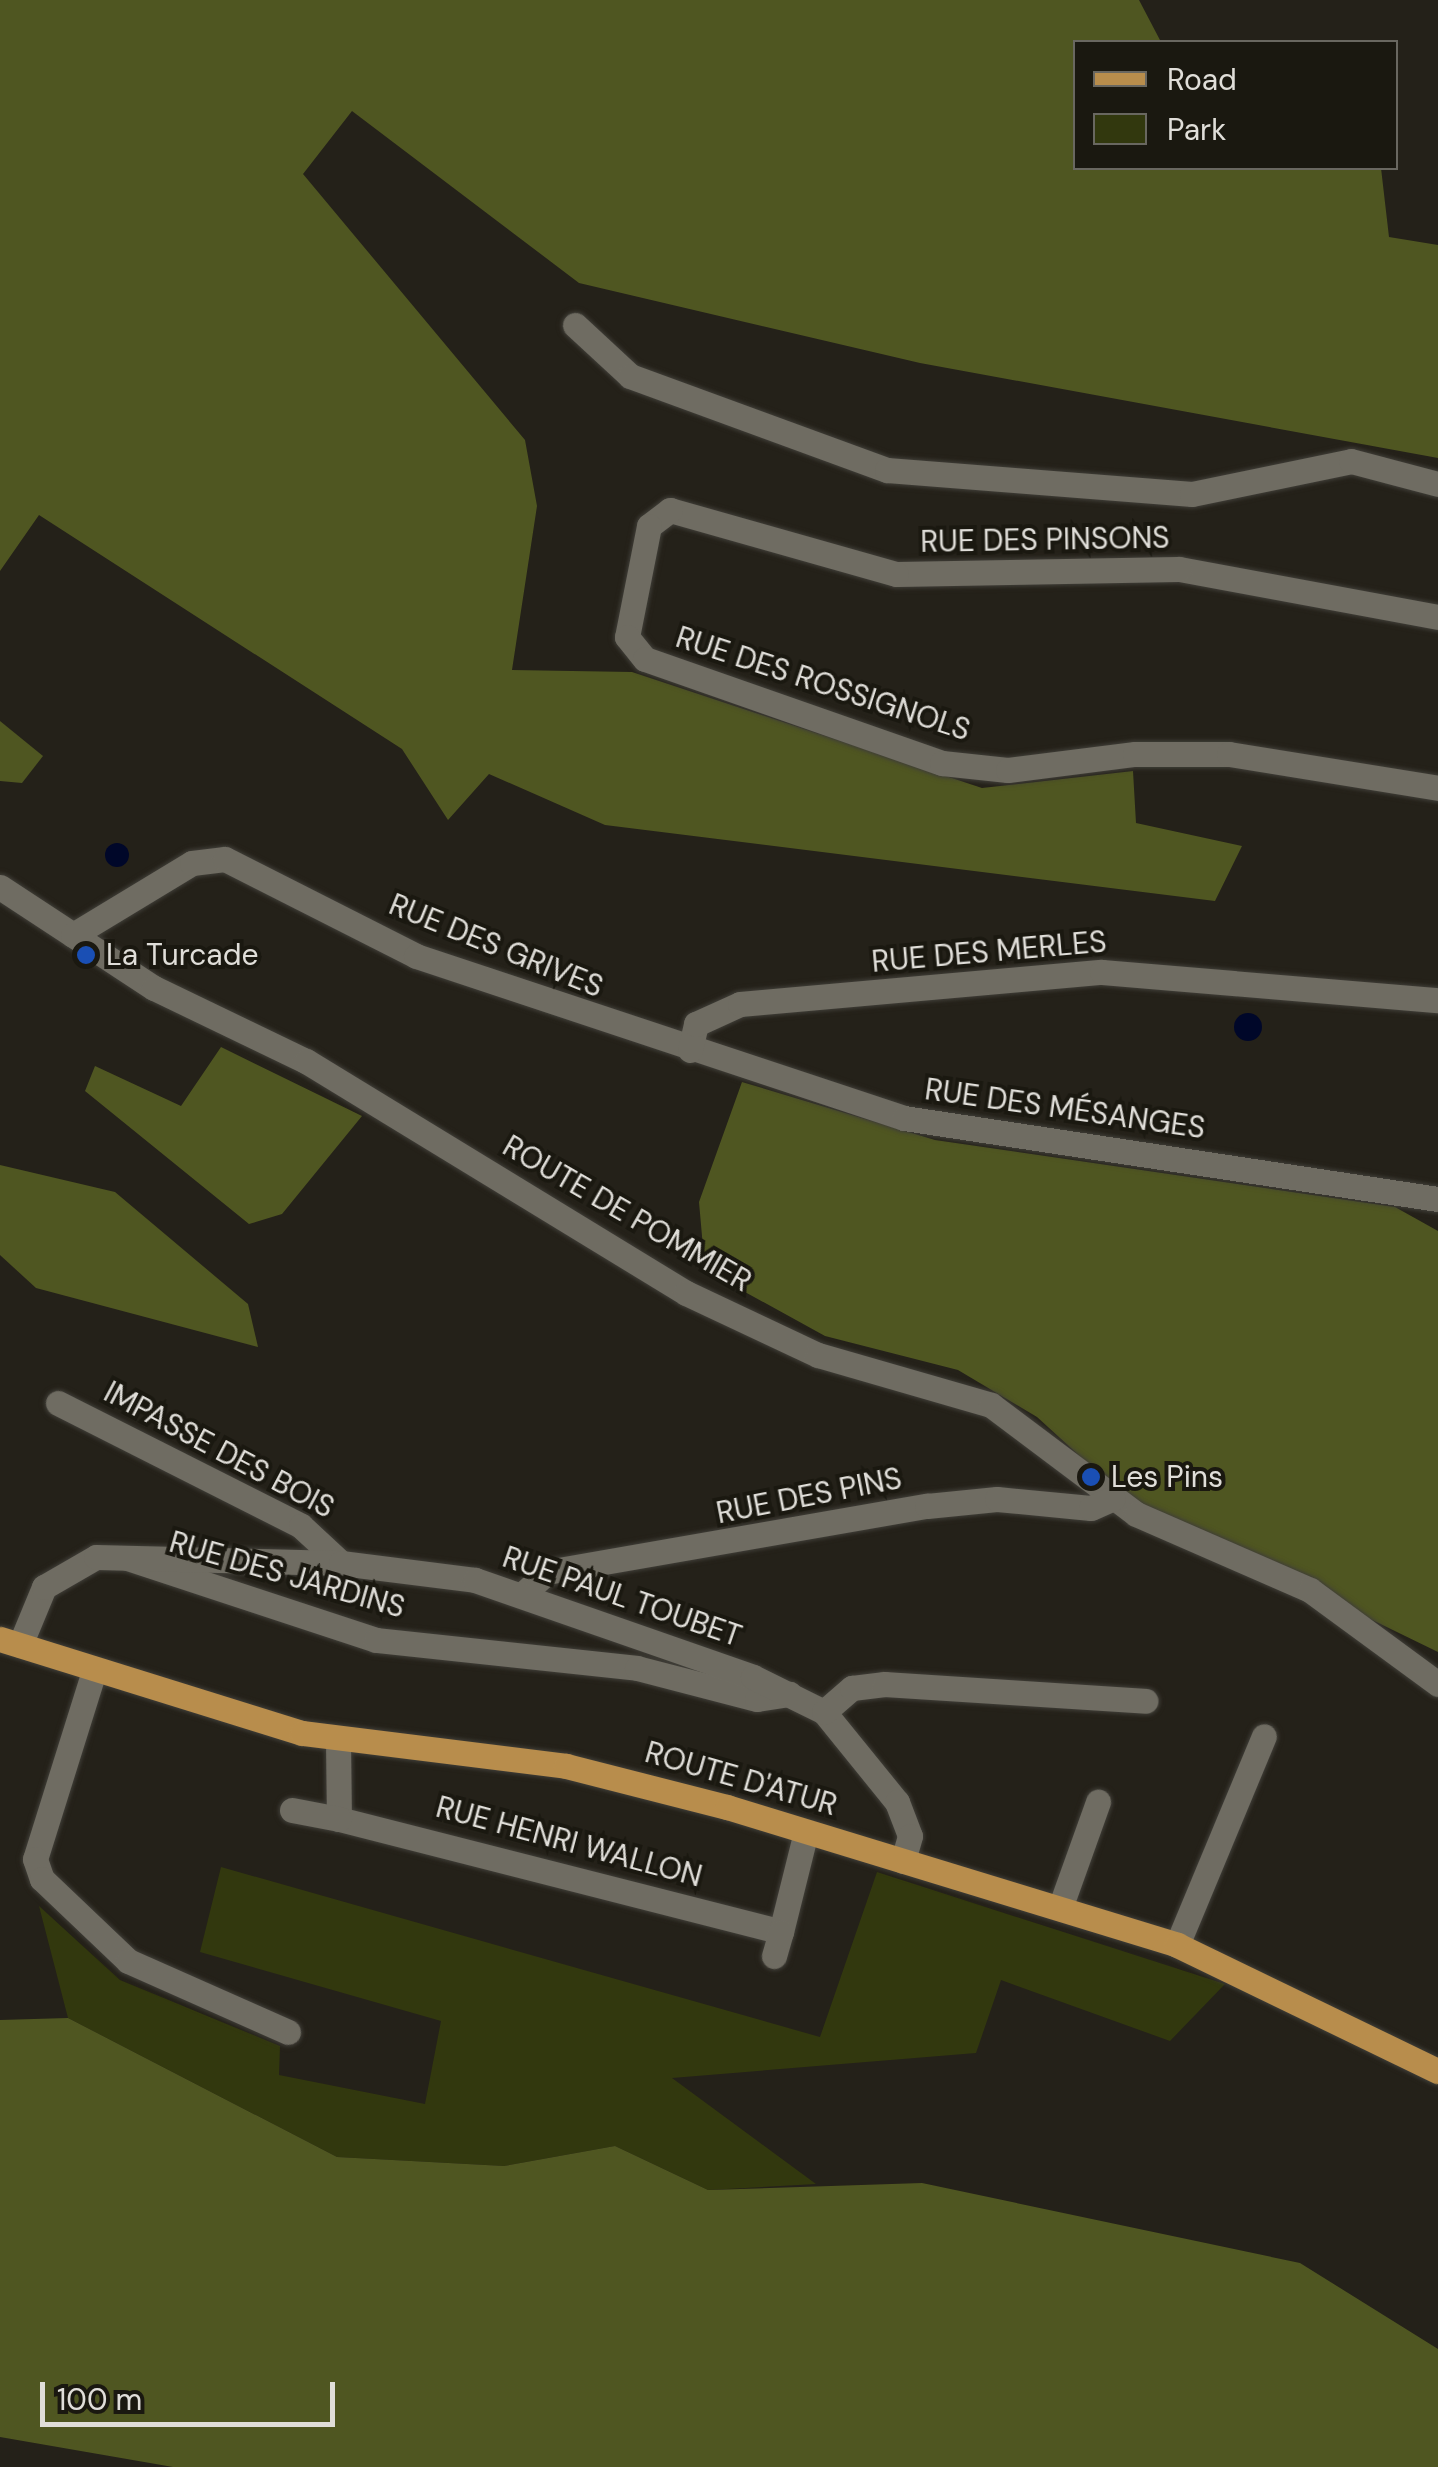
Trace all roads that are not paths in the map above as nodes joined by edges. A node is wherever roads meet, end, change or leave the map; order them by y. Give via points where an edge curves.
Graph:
1 (575, 325) dead end
2 (1438, 484) edge
3 (659, 512) joint
4 (1438, 617) edge
5 (1438, 788) edge
6 (0, 887) edge
7 (73, 935) junction
8 (1438, 1000) edge
9 (690, 1050) junction
10 (1438, 1199) edge
11 (58, 1403) dead end
12 (1113, 1498) junction
13 (123, 1556) junction
14 (341, 1563) junction
15 (524, 1593) junction
16 (10, 1642) edge
17 (94, 1671) junction
18 (1438, 1684) edge
19 (790, 1694) junction
20 (1146, 1701) dead end
21 (824, 1712) junction
22 (1264, 1736) dead end
23 (338, 1740) junction
24 (1098, 1802) dead end
25 (292, 1810) dead end
26 (338, 1819) junction
27 (806, 1832) junction
28 (903, 1861) junction
29 (1060, 1908) junction
30 (1177, 1945) junction
31 (288, 2032) dead end
32 (1438, 2071) edge

1 - 2 street via 630,376 887,470 1192,494 1350,462
3 - 4 street, RUE DES PINSONS via 896,574 1179,569
3 - 5 street, RUE DES ROSSIGNOLS via 627,638 645,659 681,672 979,769 1230,754
6 - 7 street, ROUTE DE POMMIER
7 - 9 street, RUE DES GRIVES via 192,863 225,859 416,956
7 - 12 street, ROUTE DE POMMIER via 154,988 306,1061 686,1293 818,1355 991,1405
8 - 9 street, RUE DES MERLES via 1102,972 740,1004 696,1024
9 - 10 street, RUE DES MÉSANGES via 904,1118
11 - 14 street, IMPASSE DES BOIS via 301,1526
12 - 15 street, RUE DES PINS via 1090,1508 997,1499 928,1506 547,1572
12 - 18 street, ROUTE DE POMMIER via 1183,1540 1310,1590
13 - 14 street, RUE PAUL TOUBET
13 - 16 street, RUE PAUL TOUBET via 53,1578
13 - 19 street, RUE DES JARDINS via 376,1640 637,1668 757,1699
14 - 15 street, RUE PAUL TOUBET
15 - 19 street, RUE PAUL TOUBET
16 - 17 main road, ROUTE D'ATUR
17 - 23 main road, ROUTE D'ATUR
17 - 31 street via 35,1859 42,1879 128,1961
19 - 21 street, RUE PAUL TOUBET
20 - 21 street via 885,1684 852,1688
21 - 28 street, RUE PAUL TOUBET via 898,1802 910,1836
22 - 30 street
23 - 26 street
23 - 27 main road, ROUTE D'ATUR via 605,1773
24 - 29 street
25 - 26 street, RUE HENRI WALLON
26 - 27 street, RUE HENRI WALLON via 778,1944
27 - 28 main road, ROUTE D'ATUR
28 - 29 main road, ROUTE D'ATUR
29 - 30 main road, ROUTE D'ATUR
30 - 32 main road, ROUTE D'ATUR

